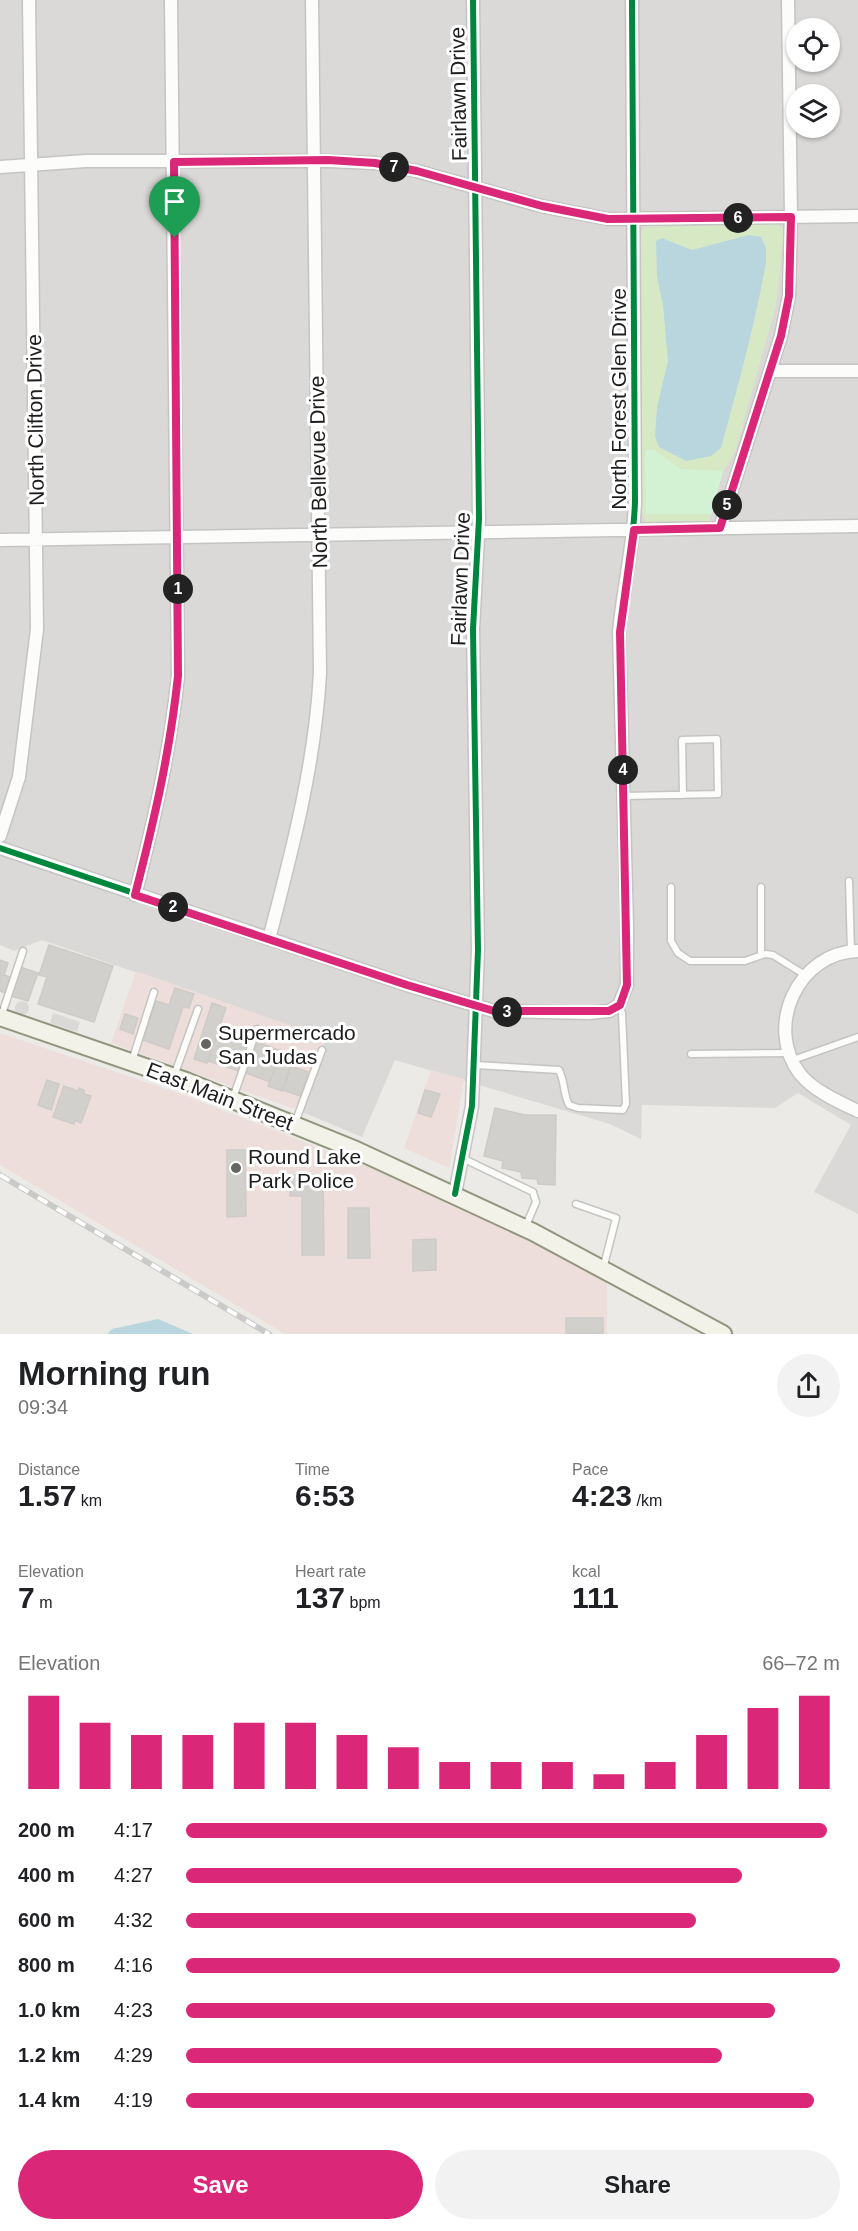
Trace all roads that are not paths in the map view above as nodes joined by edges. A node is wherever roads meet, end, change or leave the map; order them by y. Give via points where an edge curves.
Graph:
1 (29, 0) edge
2 (171, 0) edge
3 (312, 0) edge
4 (473, 0) edge
5 (632, 0) edge
6 (788, 0) edge
7 (314, 161) junction
8 (174, 162) junction
9 (31, 166) junction
10 (0, 167) edge
11 (476, 188) junction
12 (858, 216) edge
13 (791, 217) junction
14 (634, 219) junction
15 (858, 370) edge
16 (770, 371) junction
17 (858, 526) edge
18 (720, 528) junction
19 (634, 530) junction
20 (478, 532) junction
21 (319, 535) junction
22 (177, 538) junction
23 (0, 540) edge
24 (36, 540) junction
25 (683, 795) junction
26 (624, 796) junction
27 (0, 836) edge
28 (0, 848) edge
29 (849, 881) dead end
30 (671, 887) dead end
31 (760, 887) dead end
32 (135, 895) junction
33 (269, 939) junction
34 (23, 951) dead end
35 (854, 951) edge
36 (761, 955) junction
37 (805, 975) junction
38 (154, 992) dead end
39 (620, 1005) junction
40 (477, 1006) junction
41 (198, 1009) dead end
42 (0, 1018) edge
43 (257, 1029) dead end
44 (858, 1037) edge
45 (322, 1050) dead end
46 (691, 1054) dead end
47 (791, 1057) junction
48 (131, 1062) junction
49 (475, 1065) junction
50 (174, 1077) junction
51 (233, 1099) junction
52 (858, 1111) edge
53 (295, 1124) junction
54 (462, 1158) junction
55 (455, 1194) junction
56 (576, 1204) dead end
57 (525, 1228) junction
58 (603, 1270) junction
59 (723, 1334) edge

1 - 9 street, North Clifton Drive
2 - 8 street
3 - 7 street, North Bellevue Drive
4 - 11 street, Fairlawn Drive
5 - 14 street, North Forest Glen Drive
6 - 13 street
7 - 8 street
7 - 11 street via 375,163
7 - 21 street, North Bellevue Drive
8 - 9 street via 86,161
8 - 22 street
9 - 10 street
9 - 24 street, North Clifton Drive
11 - 14 street via 608,219
11 - 20 street, Fairlawn Drive
12 - 13 street
13 - 14 street
13 - 16 street via 789,296
14 - 19 street, North Forest Glen Drive
15 - 16 street
16 - 18 street
17 - 18 street
18 - 19 street
19 - 20 street
19 - 26 street, North Forest Glen Drive via 620,632
20 - 21 street
20 - 40 street, Fairlawn Drive via 473,629
21 - 22 street
21 - 33 street, North Bellevue Drive via 317,726 299,826
22 - 24 street
22 - 32 street via 178,676 172,737
23 - 24 street
24 - 27 street, North Clifton Drive via 37,629 28,722 19,777
25 - 25 lane via 718,794 717,739 682,740
25 - 26 lane
26 - 39 street, North Forest Glen Drive via 627,985
28 - 32 street
29 - 35 lane
30 - 36 lane via 671,941 678,953 690,961 745,961
31 - 36 lane
32 - 33 street
33 - 40 street
34 - 42 lane
35 - 37 street via 834,956
36 - 37 lane via 773,955
37 - 47 street via 791,999 787,1016
38 - 48 lane
39 - 40 street via 609,1011 579,1012 494,1011
39 - 49 lane via 626,1104 623,1110 569,1105 559,1070
40 - 49 street, Fairlawn Drive
41 - 50 lane
42 - 48 main road, East Main Street
43 - 51 lane
44 - 47 lane
45 - 53 lane
46 - 47 lane
47 - 52 street via 808,1082
48 - 50 main road, East Main Street
49 - 54 street, Fairlawn Drive
50 - 51 main road, East Main Street
51 - 53 main road, East Main Street
53 - 55 main road, East Main Street
54 - 55 street, Fairlawn Drive
54 - 57 lane via 532,1192 536,1202
55 - 57 main road, East Main Street
56 - 58 lane via 616,1218
57 - 58 main road, East Main Street
58 - 59 main road, East Main Street

